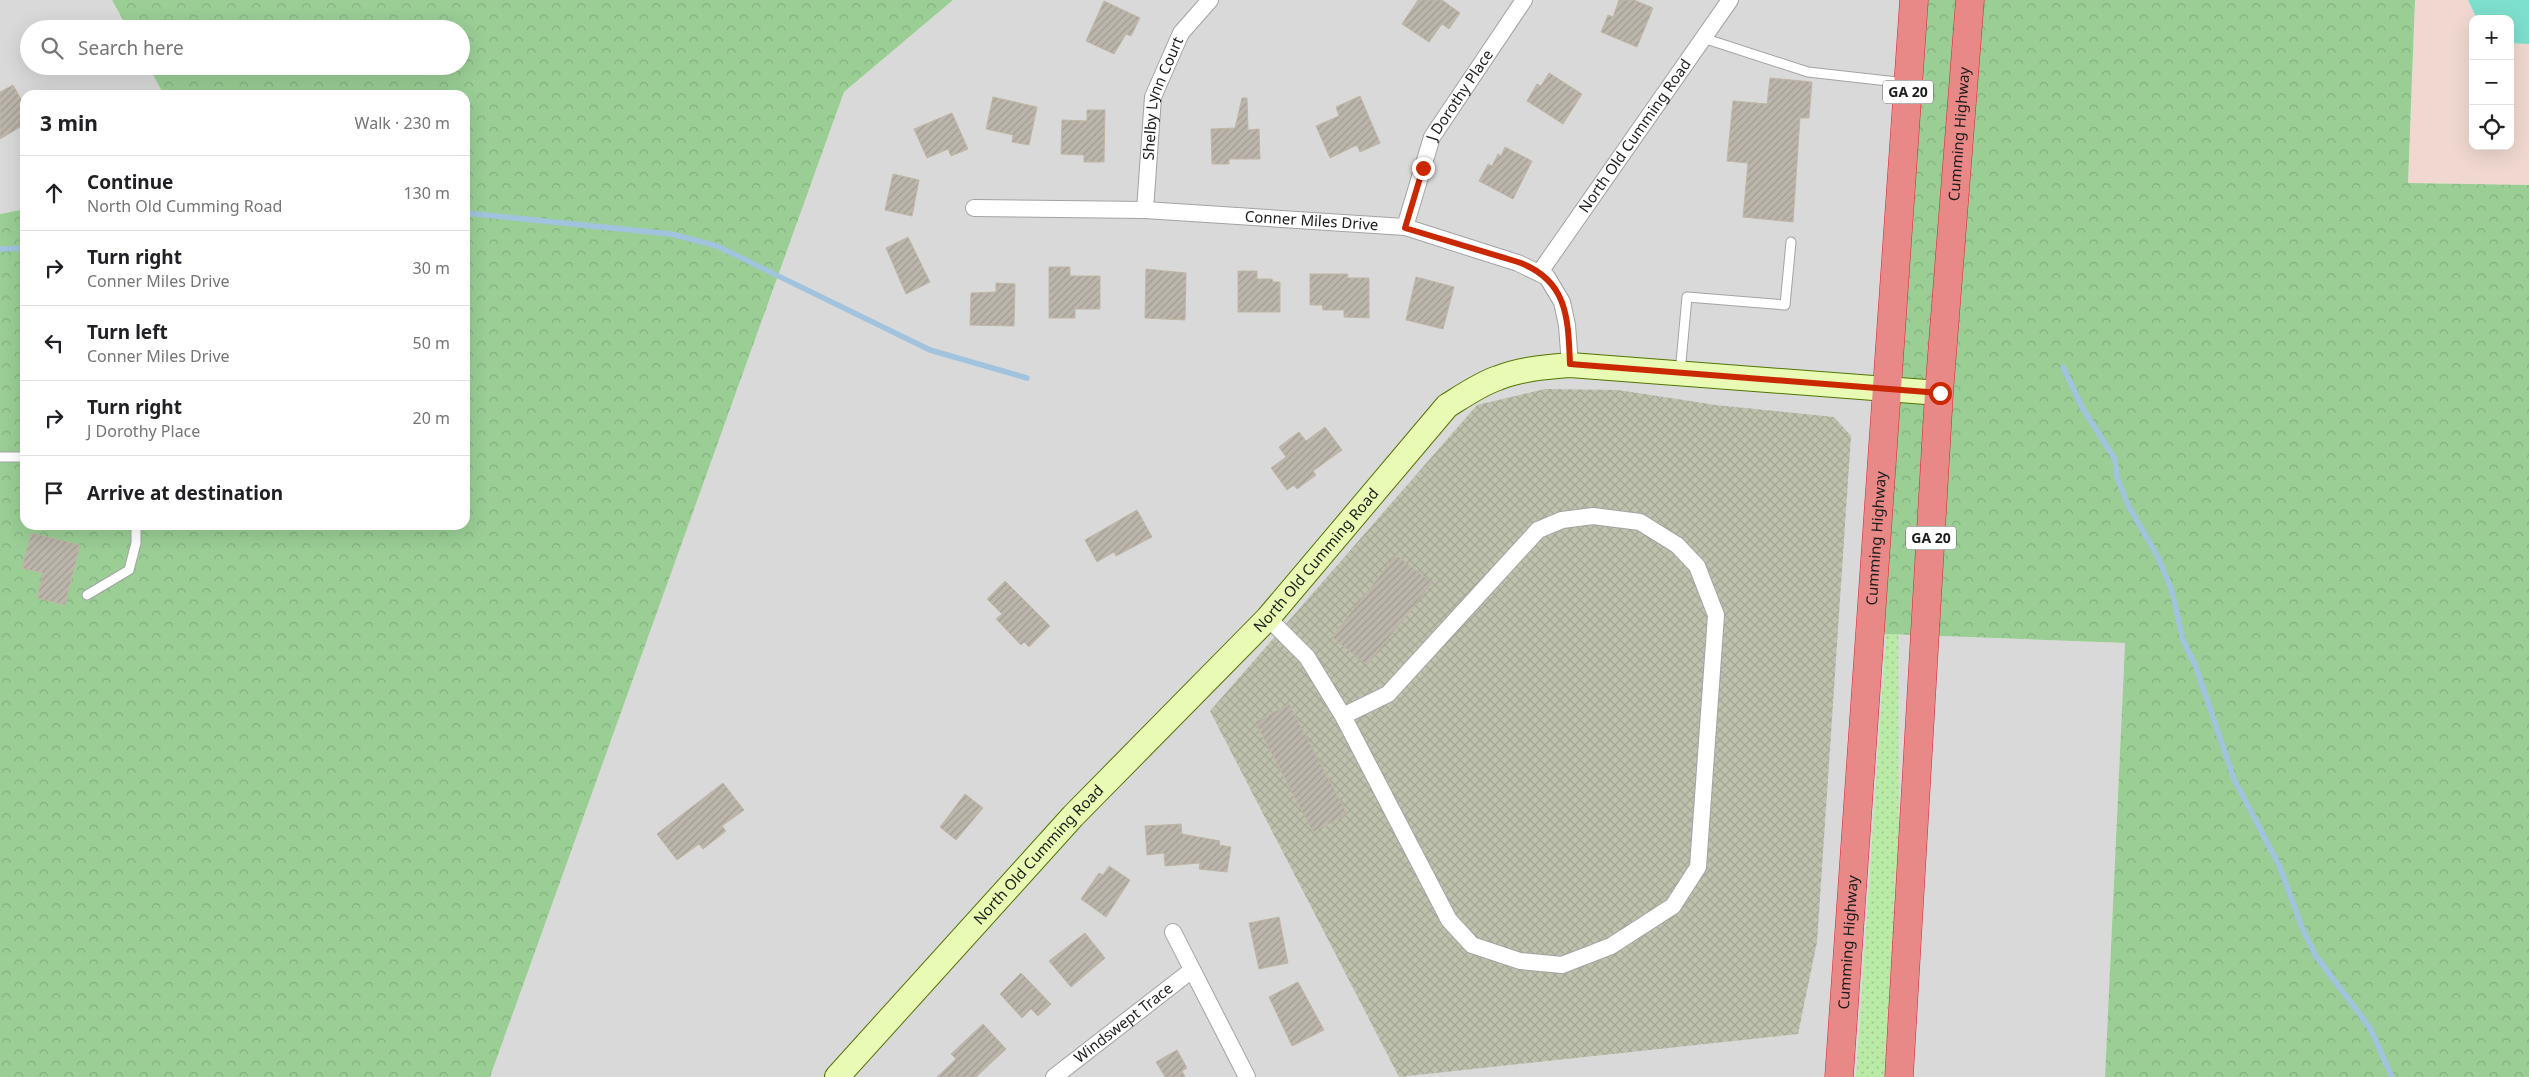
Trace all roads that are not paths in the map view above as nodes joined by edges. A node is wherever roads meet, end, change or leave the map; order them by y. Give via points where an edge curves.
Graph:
1 (1210, 0) edge
2 (1524, 0) edge
3 (1730, 0) edge
4 (1914, 0) edge
5 (1970, 0) edge
6 (1703, 38) junction
7 (1908, 83) junction
8 (974, 208) dead end
9 (1146, 210) junction
10 (1405, 228) junction
11 (1791, 242) dead end
12 (1540, 272) junction
13 (1570, 364) junction
14 (1680, 373) junction
15 (1888, 390) junction
16 (1940, 393) junction
17 (0, 457) edge
18 (20, 457) edge
19 (136, 530) edge
20 (87, 595) dead end
21 (1268, 618) junction
22 (1343, 716) junction
23 (1173, 932) dead end
24 (1192, 970) junction
25 (837, 1077) edge
26 (1054, 1077) edge
27 (1247, 1077) edge
28 (1839, 1077) edge
29 (1899, 1077) edge

1 - 9 street, Shelby Lynn Court via 1181,33 1153,97
2 - 10 street, J Dorothy Place via 1432,137
3 - 6 street, North Old Cumming Road
4 - 7 highway, Cumming Highway / GA 20
5 - 16 highway, Cumming Highway / GA 20
6 - 7 lane via 1808,72
6 - 12 street, North Old Cumming Road
7 - 15 highway, Cumming Highway / GA 20
8 - 9 street, Conner Miles Drive
9 - 10 street, Conner Miles Drive
10 - 12 street, Conner Miles Drive via 1518,262
11 - 14 lane via 1785,305 1687,297
12 - 13 street, Conner Miles Drive via 1552,283 1562,302
13 - 14 street, North Old Cumming Road
13 - 21 street, North Old Cumming Road via 1498,378 1447,406
14 - 15 street, North Old Cumming Road
15 - 16 street, North Old Cumming Road
15 - 28 highway, Cumming Highway / GA 20
16 - 29 highway, Cumming Highway / GA 20
17 - 18 lane
19 - 20 lane via 129,570
21 - 22 street via 1307,657
21 - 25 street, North Old Cumming Road via 1073,816
22 - 22 street via 1449,920 1472,944 1520,961 1562,965 1611,946 1673,906 1698,867 1716,615 1697,566 1677,545 1640,522 1593,516 1562,520 1538,530 1388,694
23 - 24 street
24 - 26 street, Windswept Trace
24 - 27 street

